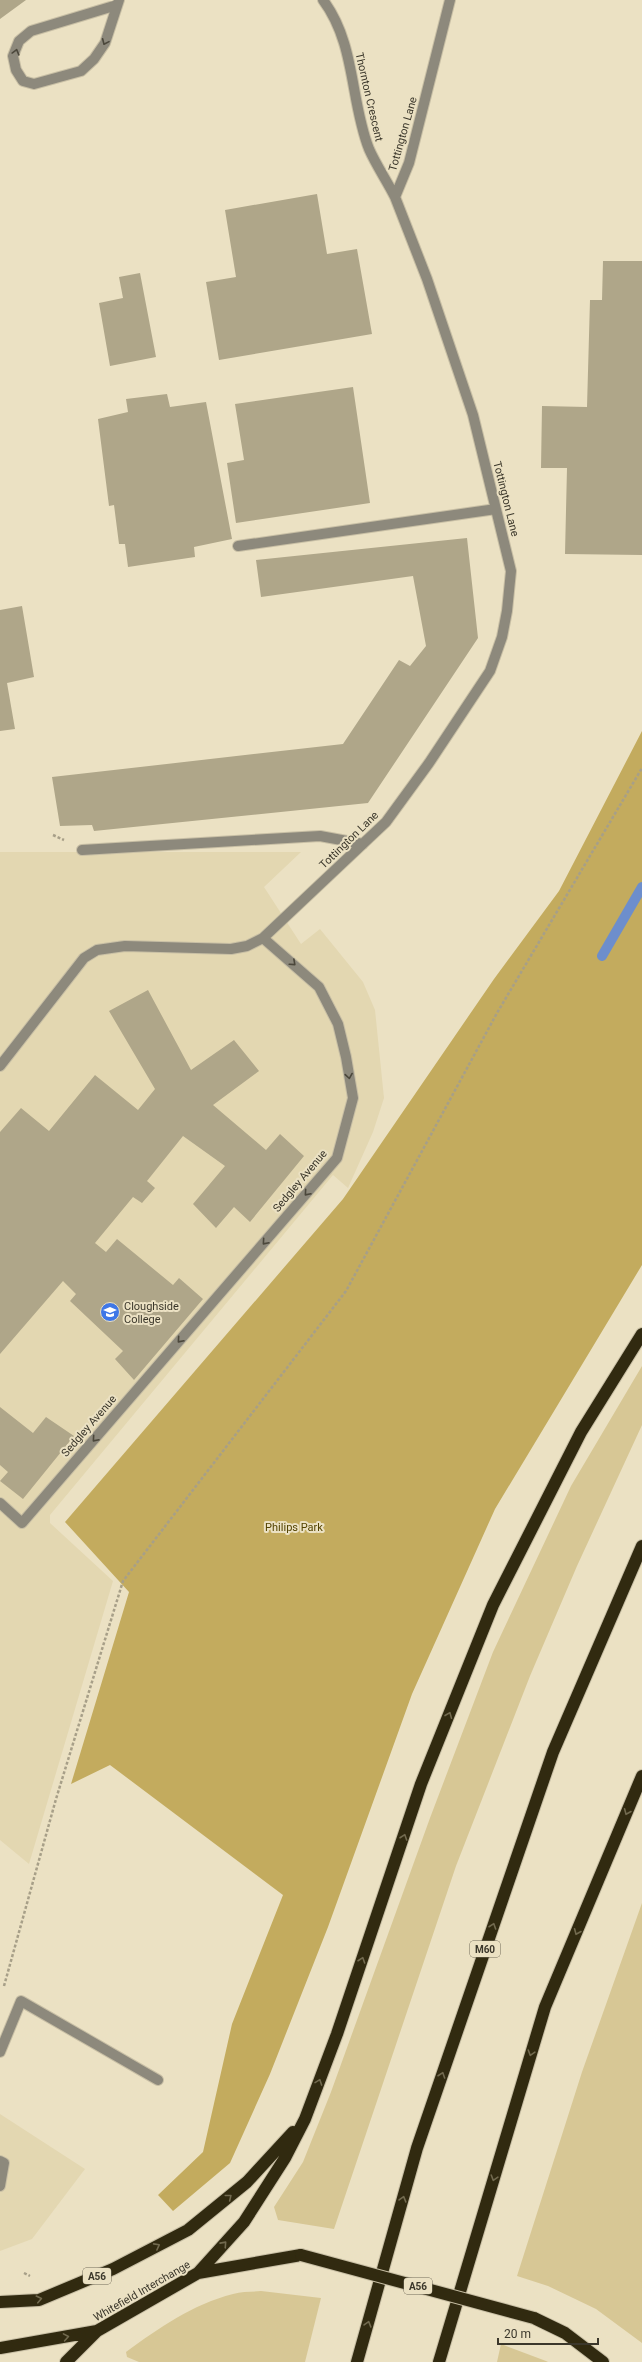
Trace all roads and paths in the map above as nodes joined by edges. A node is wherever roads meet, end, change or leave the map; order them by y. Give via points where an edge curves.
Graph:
1 (324, 0) edge
2 (450, 0) edge
3 (118, 2) edge
4 (395, 197) junction
5 (496, 508) junction
6 (238, 546) dead end
7 (642, 768) edge
8 (363, 844) junction
9 (82, 850) dead end
10 (263, 938) junction
11 (0, 1066) edge
12 (642, 1334) edge
13 (0, 1503) edge
14 (642, 1546) edge
15 (642, 1776) edge
16 (2, 1993) dead end
17 (0, 2052) edge
18 (158, 2080) dead end
19 (305, 2119) junction
20 (0, 2161) edge
21 (0, 2186) edge
22 (198, 2273) junction
23 (0, 2302) edge
24 (97, 2331) junction
25 (0, 2348) edge
26 (66, 2362) edge
27 (357, 2362) edge
28 (439, 2362) edge
29 (603, 2362) edge

1 - 4 street, Thornton Crescent via 333,13 350,64 369,148
2 - 4 street, Tottington Lane via 409,163
3 -> 3 street via 105,43 94,59 81,71 34,84 23,80 16,70 13,56 19,41 31,31
4 - 5 street, Tottington Lane via 455,359 473,415
5 - 6 street
5 - 8 street, Tottington Lane via 511,571 502,637 490,671 386,822
7 - 16 path via 497,1014 346,1291 123,1581 56,1798
8 - 9 street via 320,836
8 - 10 street, Tottington Lane
10 - 11 street via 247,946 231,949 126,946 97,950 84,958
10 -> 13 street, Sedgley Avenue via 319,987 338,1024 353,1098 337,1158 22,1523
19 -> 12 highway via 337,2034 421,1784 493,1605 581,1432
27 -> 14 highway, M60 via 417,2148 553,1752
15 -> 28 highway via 545,2008
17 - 18 street via 21,2000
22 -> 19 highway via 244,2222 285,2158
23 -> 19 highway, A56 via 39,2300 113,2269 188,2230 247,2182
20 - 21 street via 4,2163
22 - 24 highway, Whitefield Interchange / A56
22 - 29 highway, Whitefield Interchange / A56, bridge via 301,2255 534,2318 565,2333
25 -> 24 highway, A56
24 - 26 highway, Whitefield Interchange / A56

